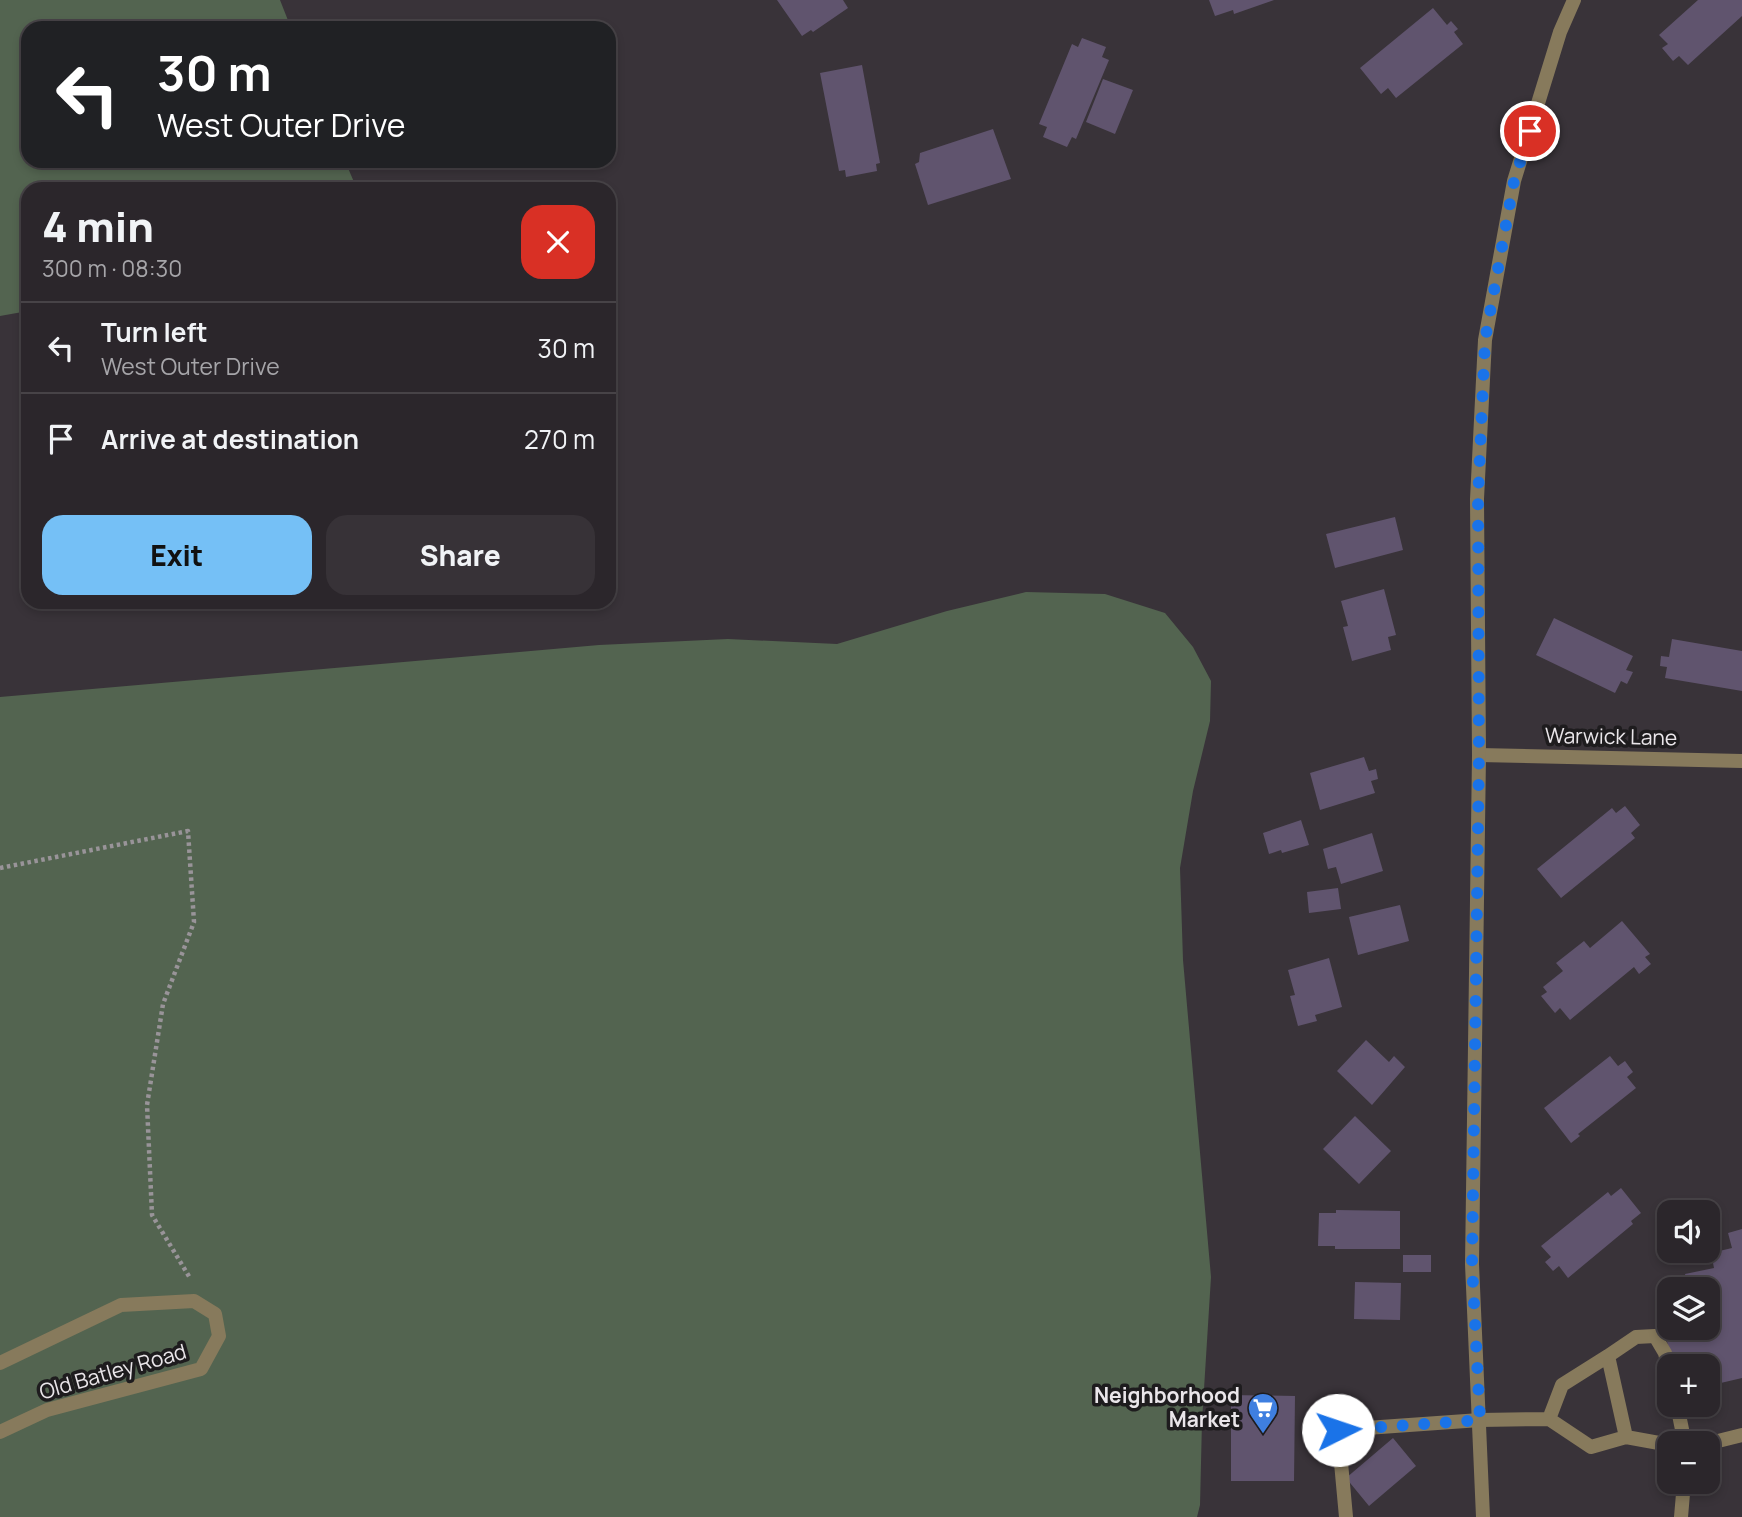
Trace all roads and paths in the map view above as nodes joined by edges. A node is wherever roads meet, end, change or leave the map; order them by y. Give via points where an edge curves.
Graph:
1 (1574, 0) edge
2 (1479, 755) junction
3 (1742, 761) edge
4 (0, 868) edge
5 (187, 1302) junction
6 (1665, 1354) edge
7 (1608, 1356) junction
8 (0, 1363) edge
9 (1549, 1419) junction
10 (1480, 1420) junction
11 (0, 1432) edge
12 (1742, 1435) edge
13 (1626, 1437) junction
14 (1720, 1440) edge
15 (1657, 1443) edge
16 (1683, 1494) edge
17 (1346, 1517) edge
18 (1483, 1517) edge
19 (1681, 1517) edge

1 - 2 street via 1514,181 1485,340 1478,499
2 - 3 street, Warwick Lane
2 - 10 street via 1472,1264
4 - 5 path via 188,831 194,922 163,1004 147,1105 152,1215 192,1282
5 - 8 street via 121,1305
5 - 11 street, Old Batley Road via 194,1301 215,1314 219,1336 201,1369 47,1410
6 - 7 street via 1655,1336 1636,1337
7 - 9 street via 1563,1385
7 - 13 street
9 - 10 street
9 - 13 street via 1591,1447
10 - 17 street via 1338,1430
10 - 18 street
12 - 14 street
13 - 15 street
16 - 19 street

